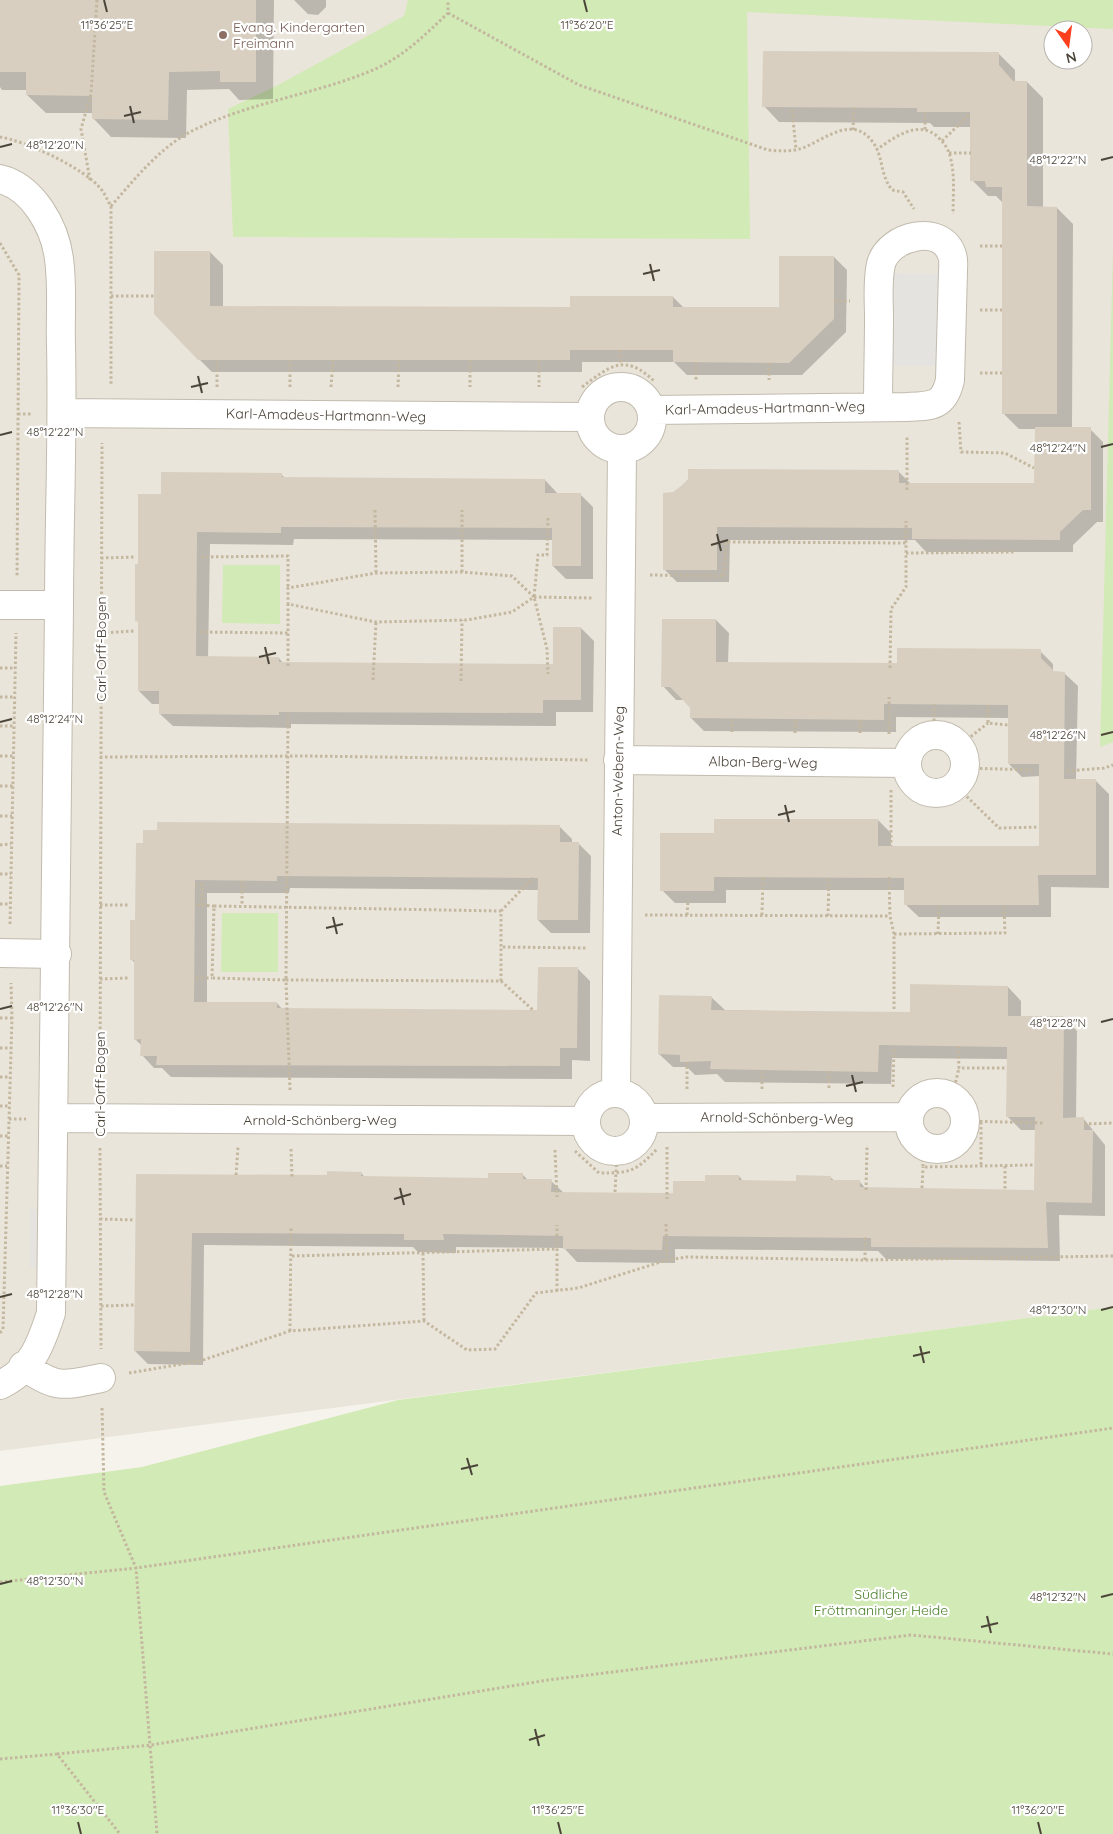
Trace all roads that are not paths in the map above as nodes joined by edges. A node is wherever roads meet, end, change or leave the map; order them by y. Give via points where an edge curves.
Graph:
1 (0, 179) edge
2 (878, 406) junction
3 (652, 410) junction
4 (62, 413) junction
5 (589, 417) junction
6 (622, 450) junction
7 (8, 605) edge
8 (59, 605) junction
9 (618, 760) junction
10 (907, 763) junction
11 (5, 953) edge
12 (57, 954) junction
13 (616, 1093) junction
14 (655, 1117) junction
15 (54, 1118) junction
16 (889, 1118) junction
17 (586, 1121) junction
18 (24, 1366) junction
19 (101, 1378) road end
20 (0, 1385) edge

1 - 4 street via 28,196 46,216 59,257
2 - 2 street, Karl-Amadeus-Hartmann-Weg via 878,278 884,254 905,239 933,238 945,245 952,255 950,380 947,393 939,402 928,406
2 - 3 street, Karl-Amadeus-Hartmann-Weg
3 - 5 street, Karl-Amadeus-Hartmann-Weg via 641,394 622,386 612,388 596,399
3 - 6 street, Karl-Amadeus-Hartmann-Weg via 653,420 646,437 631,448
4 - 5 street, Karl-Amadeus-Hartmann-Weg
4 - 8 street
5 - 6 street via 599,440
6 - 9 street, Anton-Webern-Weg
7 - 8 street
8 - 12 street
9 - 10 street, Alban-Berg-Weg
9 - 13 street, Anton-Webern-Weg
10 - 10 street via 914,746 934,736 948,738 960,767 939,793 929,793 913,782
11 - 12 street
12 - 15 street
13 - 14 street via 634,1100
13 - 17 street via 607,1094 592,1104
14 - 16 street, Arnold-Schönberg-Weg
14 - 17 street via 644,1127 635,1144 617,1152 598,1147 591,1140
15 - 17 street, Arnold-Schönberg-Weg
15 - 18 street via 51,1312 39,1349
16 - 16 street via 912,1135 922,1156 935,1148 952,1144 973,1121 952,1097 934,1093
18 - 19 street via 63,1386
18 - 20 street via 13,1379

